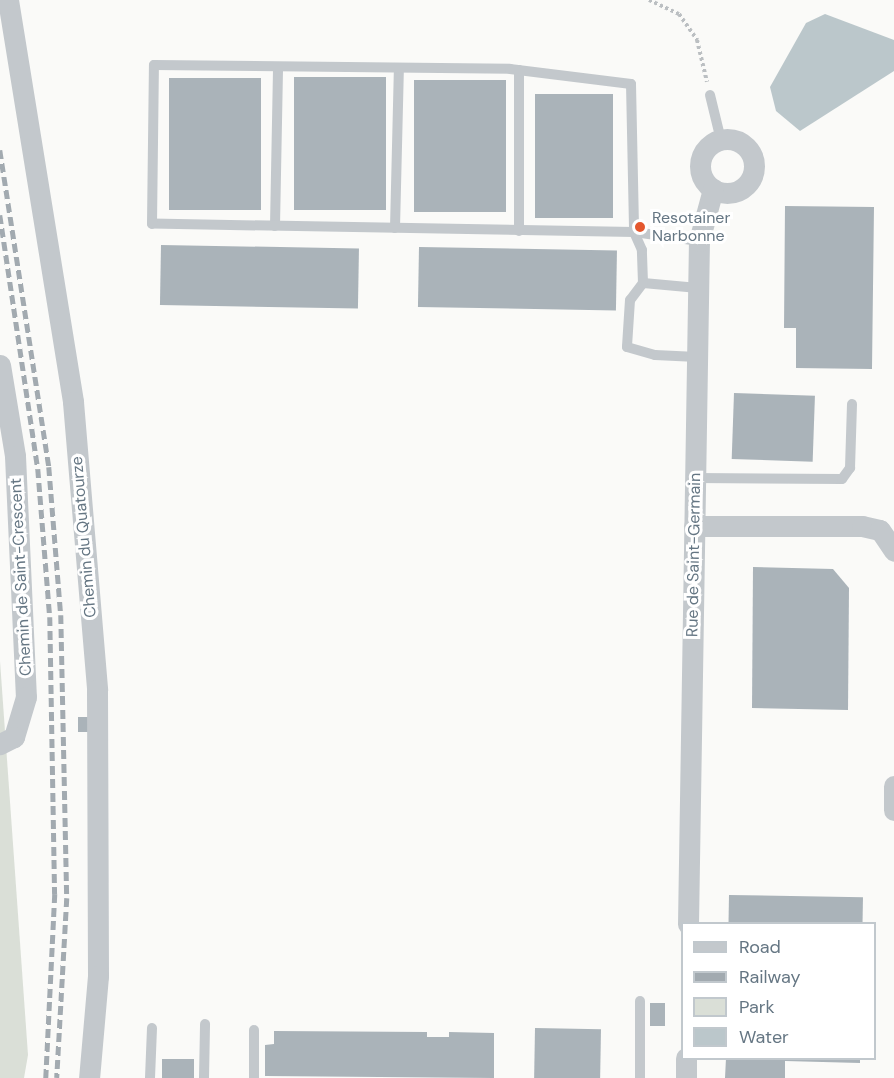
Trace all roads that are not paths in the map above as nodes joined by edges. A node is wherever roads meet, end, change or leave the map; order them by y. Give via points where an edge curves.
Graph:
1 (8, 0) edge
2 (278, 67) junction
3 (399, 69) junction
4 (519, 70) junction
5 (710, 95) road end
6 (721, 140) junction
7 (713, 189) junction
8 (275, 226) junction
9 (395, 228) junction
10 (519, 231) junction
11 (634, 232) junction
12 (699, 241) junction
13 (643, 283) junction
14 (699, 288) junction
15 (697, 357) junction
16 (0, 365) edge
17 (852, 404) dead end
18 (695, 478) junction
19 (694, 526) junction
20 (894, 551) edge
21 (0, 744) edge
22 (894, 786) edge
23 (894, 808) edge
24 (688, 922) edge
25 (640, 1001) dead end
26 (205, 1024) dead end
27 (152, 1028) dead end
28 (254, 1030) dead end
29 (686, 1060) edge
30 (89, 1078) edge
31 (150, 1078) edge
32 (204, 1078) edge
33 (254, 1078) edge
34 (640, 1078) edge
35 (686, 1078) edge

1 - 30 street, Chemin du Quatourze via 73,402 97,690 98,976
2 - 3 lane
2 - 8 lane
2 - 8 lane via 154,65 152,224
3 - 4 lane
3 - 9 lane
4 - 10 lane
4 - 11 lane via 631,84
5 - 6 lane
6 - 7 street via 706,150 700,167
6 - 7 street via 745,146 753,170 738,191
7 - 12 street, Rue de Saint-Germain
8 - 9 lane
9 - 10 lane
10 - 11 lane
11 - 12 lane
11 - 13 lane via 642,250
12 - 14 street, Rue de Saint-Germain
13 - 14 lane
13 - 15 lane via 630,300 627,347 655,356
14 - 15 street, Rue de Saint-Germain
15 - 18 street, Rue de Saint-Germain
16 - 21 street, Chemin de Saint-Crescent via 15,456 27,697 14,737
17 - 18 lane via 850,468 842,479
18 - 19 street, Rue de Saint-Germain
19 - 20 street via 862,526 880,530
19 - 24 street, Rue de Saint-Germain
22 - 23 street
25 - 34 lane
26 - 32 lane
27 - 31 lane
28 - 33 lane
29 - 35 street

